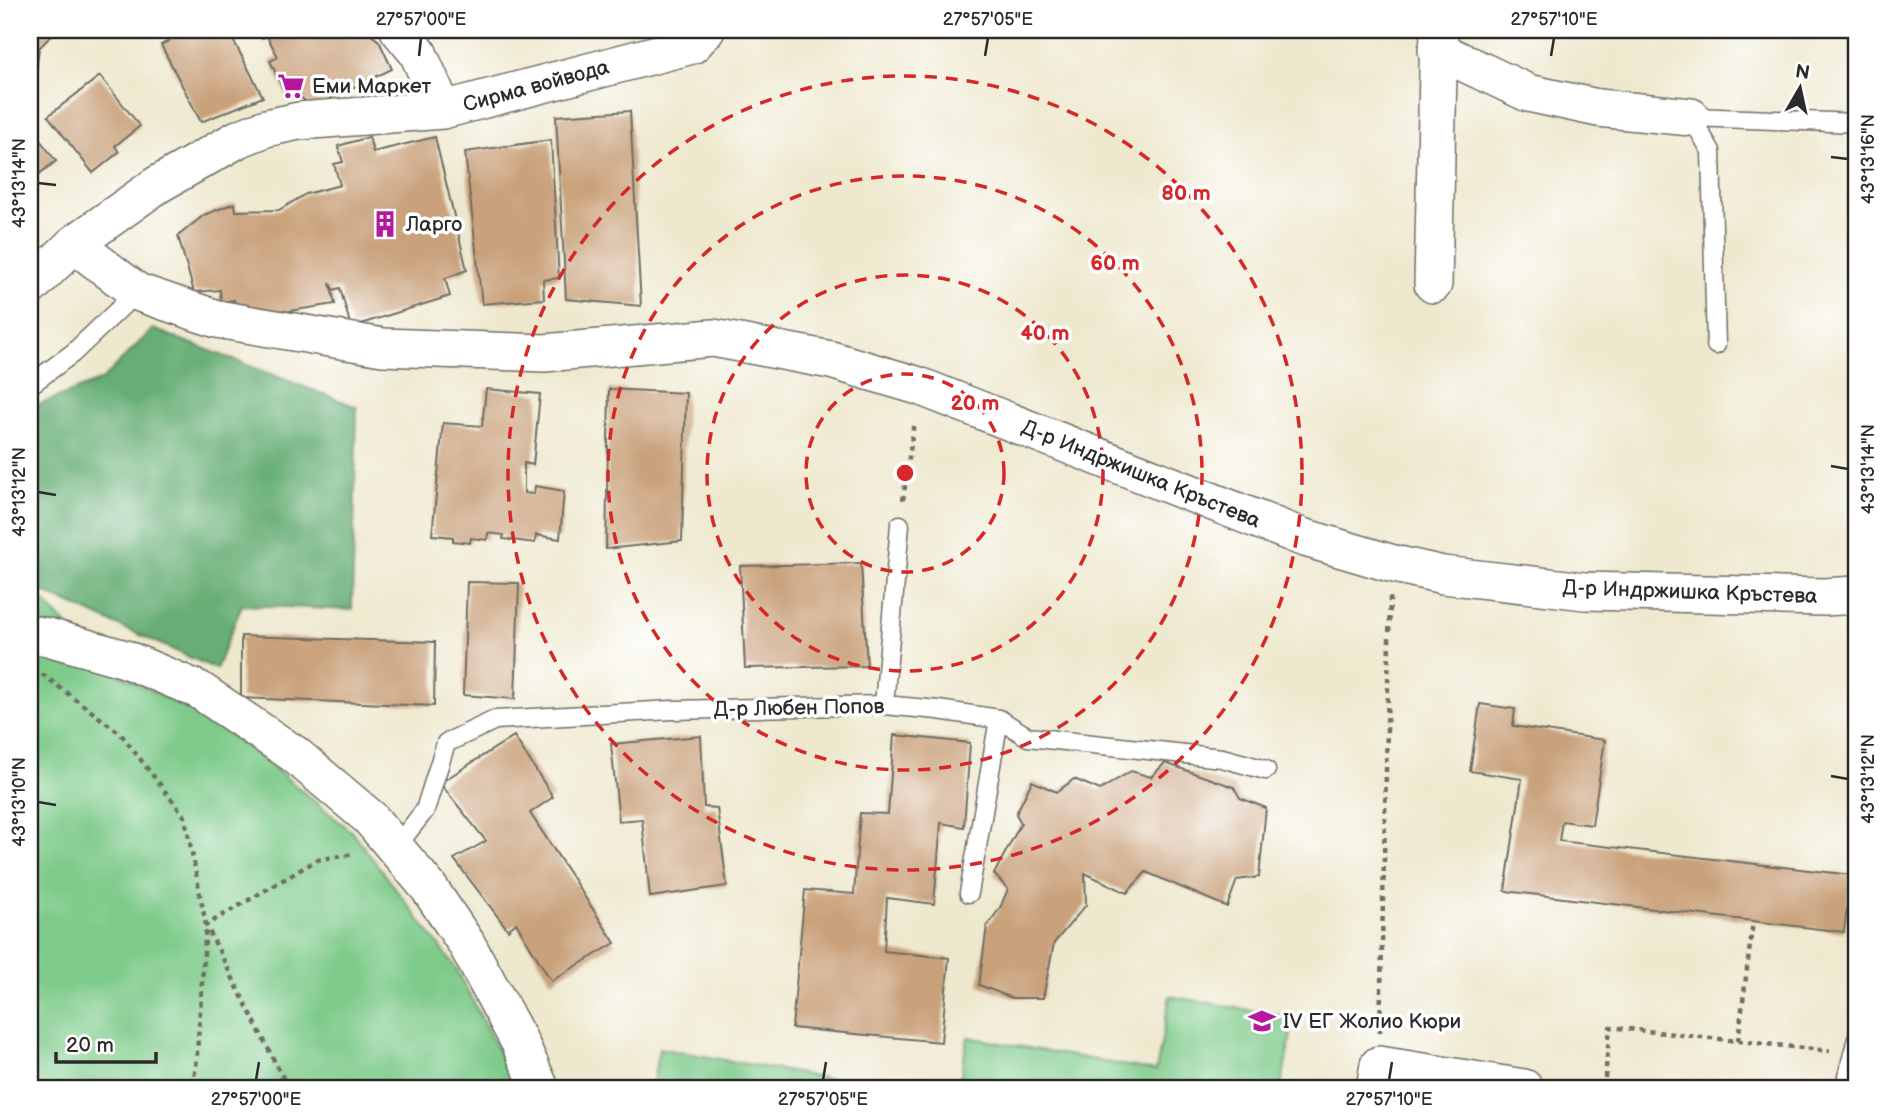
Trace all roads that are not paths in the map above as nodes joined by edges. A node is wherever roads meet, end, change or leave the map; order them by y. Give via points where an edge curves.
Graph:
1 (399, 30) edge
2 (706, 30) edge
3 (1438, 40) edge
4 (443, 110) junction
5 (1691, 117) junction
6 (1857, 123) edge
7 (74, 244) junction
8 (31, 283) edge
9 (1433, 284) dead end
10 (137, 292) junction
11 (1716, 345) dead end
12 (30, 385) edge
13 (900, 525) road end
14 (1857, 595) edge
15 (30, 634) edge
16 (884, 705) junction
17 (999, 719) junction
18 (1266, 770) dead end
19 (396, 847) junction
20 (969, 893) dead end
21 (1855, 1046) edge
22 (1377, 1077) edge
23 (540, 1088) edge
24 (1524, 1088) edge
25 (1844, 1088) edge

1 - 4 street via 418,53
2 - 4 street, Сирма войвода via 692,45
3 - 5 street via 1528,93 1598,108
3 - 9 street
4 - 7 street, Сирма войвода via 299,121 266,128 157,186
5 - 6 lane
5 - 11 lane via 1711,151
7 - 8 street, Сирма войвода
7 - 10 street, Д-р Индржишка Кръстева
10 - 12 lane via 73,353
10 - 14 street, Д-р Индржишка Кръстева via 218,319 383,347 544,353 713,338 831,360 919,386 1302,537 1443,575 1585,591
13 - 16 lane
15 - 19 street via 125,659 199,690 294,754 370,818
16 - 17 lane, Д-р Любен Попов
16 - 19 lane, Д-р Любен Попов via 495,720 446,743 425,810
17 - 18 lane, Д-р Любен Попов via 1028,737 1222,758
17 - 20 lane
19 - 23 street via 466,943
21 - 25 lane
22 - 24 street

